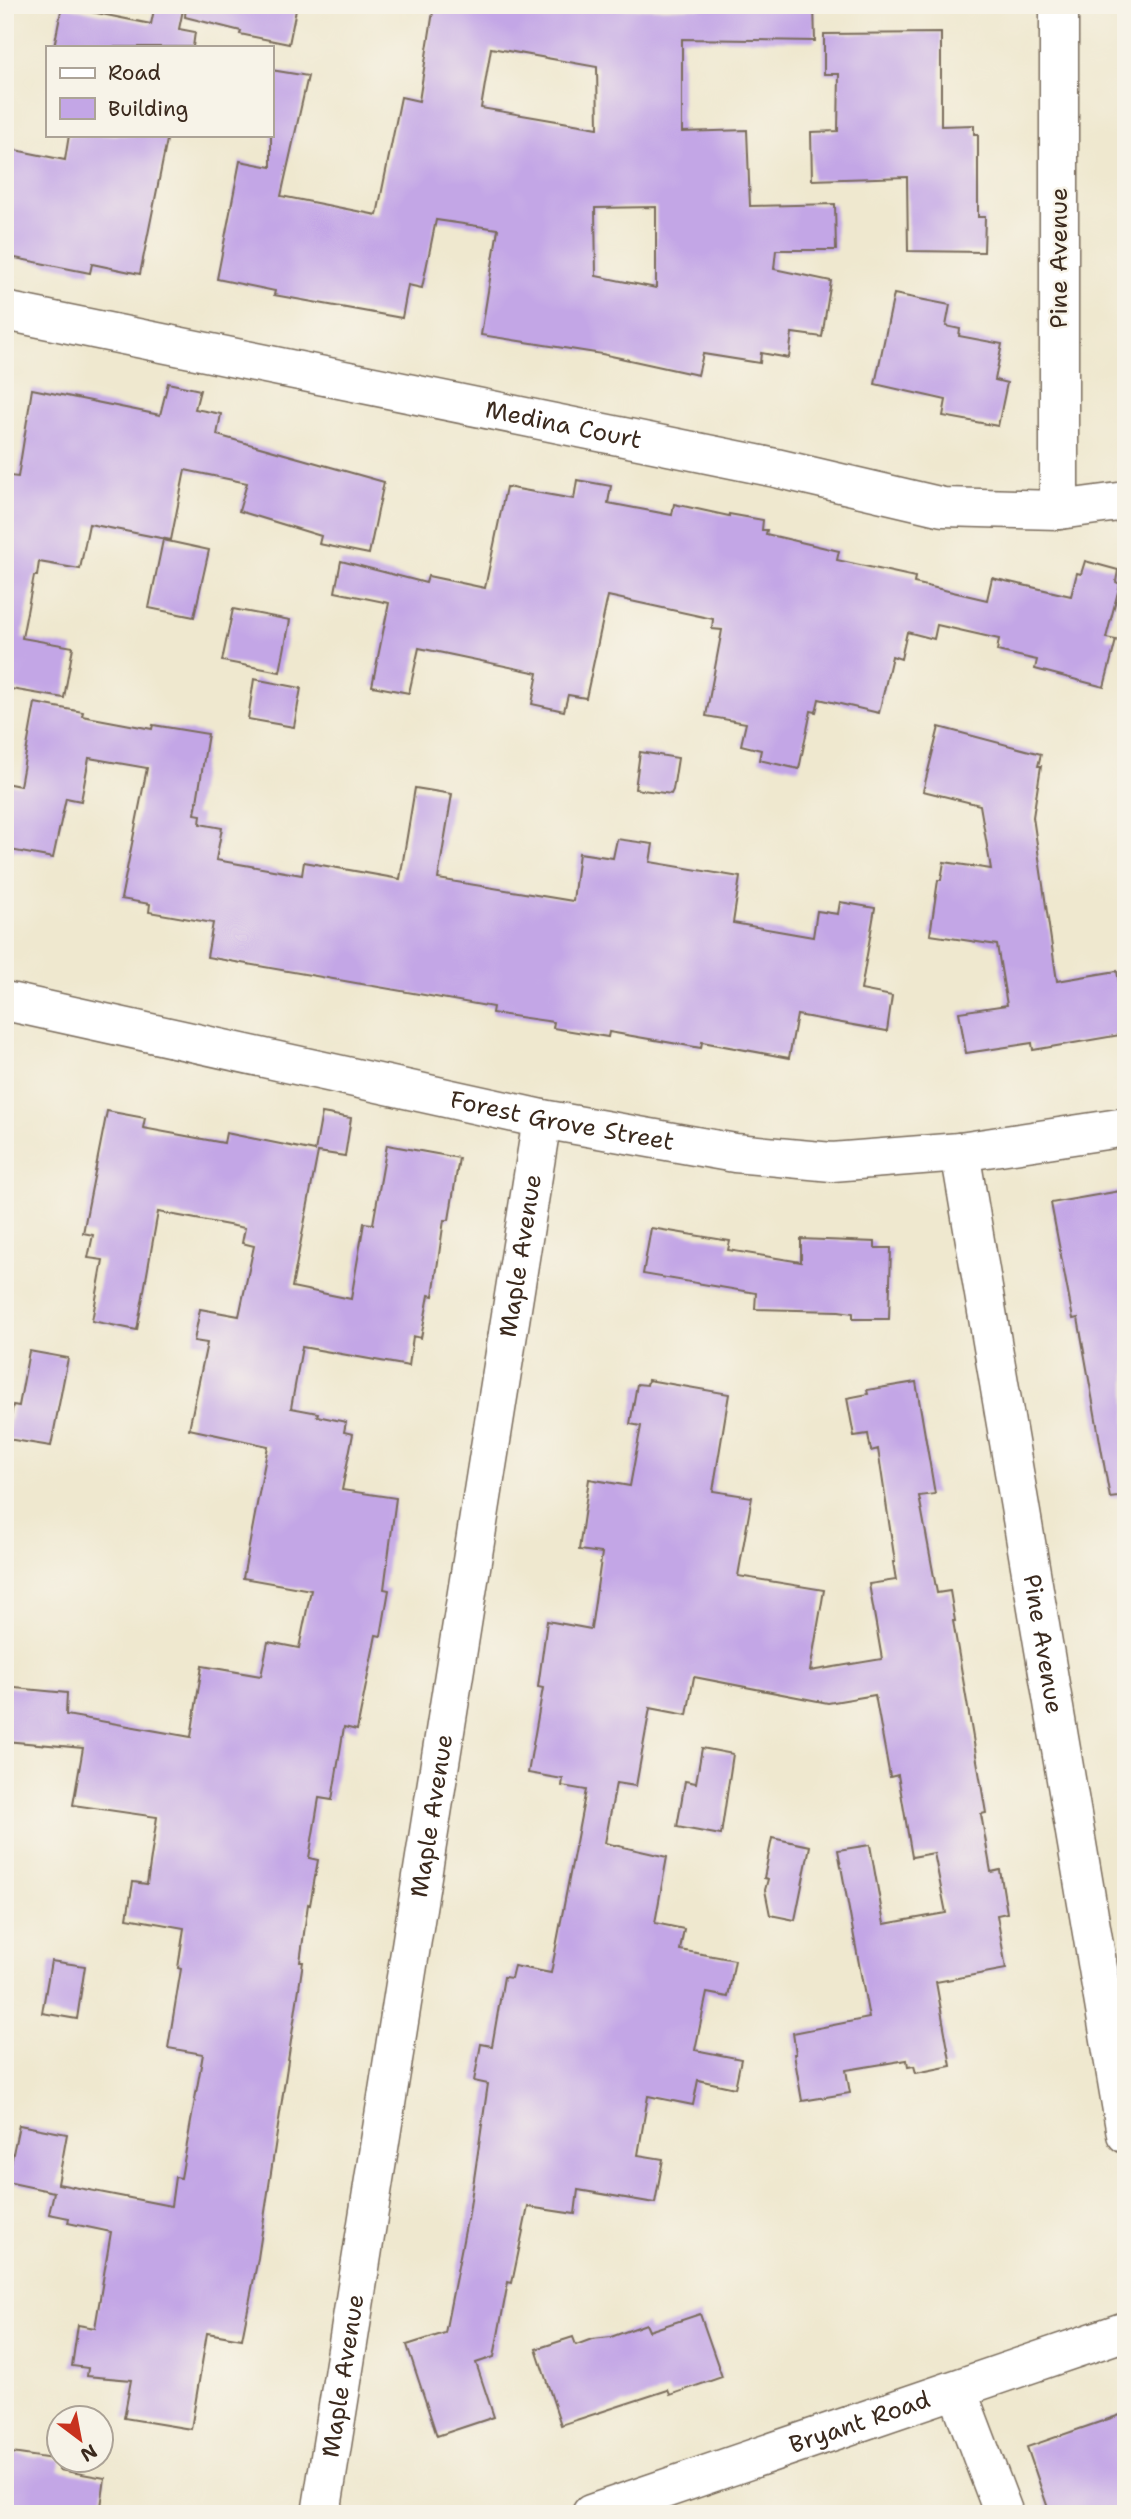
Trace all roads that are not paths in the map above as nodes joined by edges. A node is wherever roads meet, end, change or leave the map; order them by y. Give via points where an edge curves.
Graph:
1 (1059, 5) edge
2 (5, 311) edge
3 (1126, 501) edge
4 (1059, 510) junction
5 (5, 1001) edge
6 (542, 1119) junction
7 (1126, 1127) edge
8 (960, 1152) junction
9 (1126, 2134) edge
10 (1126, 2331) edge
11 (957, 2389) junction
12 (321, 2514) edge
13 (591, 2514) edge
14 (1004, 2514) edge

1 - 4 street, Pine Avenue
2 - 4 street, Medina Court via 776,468 943,507
3 - 4 street, Medina Court
5 - 6 street, Forest Grove Street
6 - 8 street, Forest Grove Street via 735,1153 832,1162
6 - 12 street, Maple Avenue
7 - 8 street, Forest Grove Street
8 - 9 street, Pine Avenue
10 - 11 street, Bryant Road
11 - 13 street, Bryant Road
11 - 14 street

